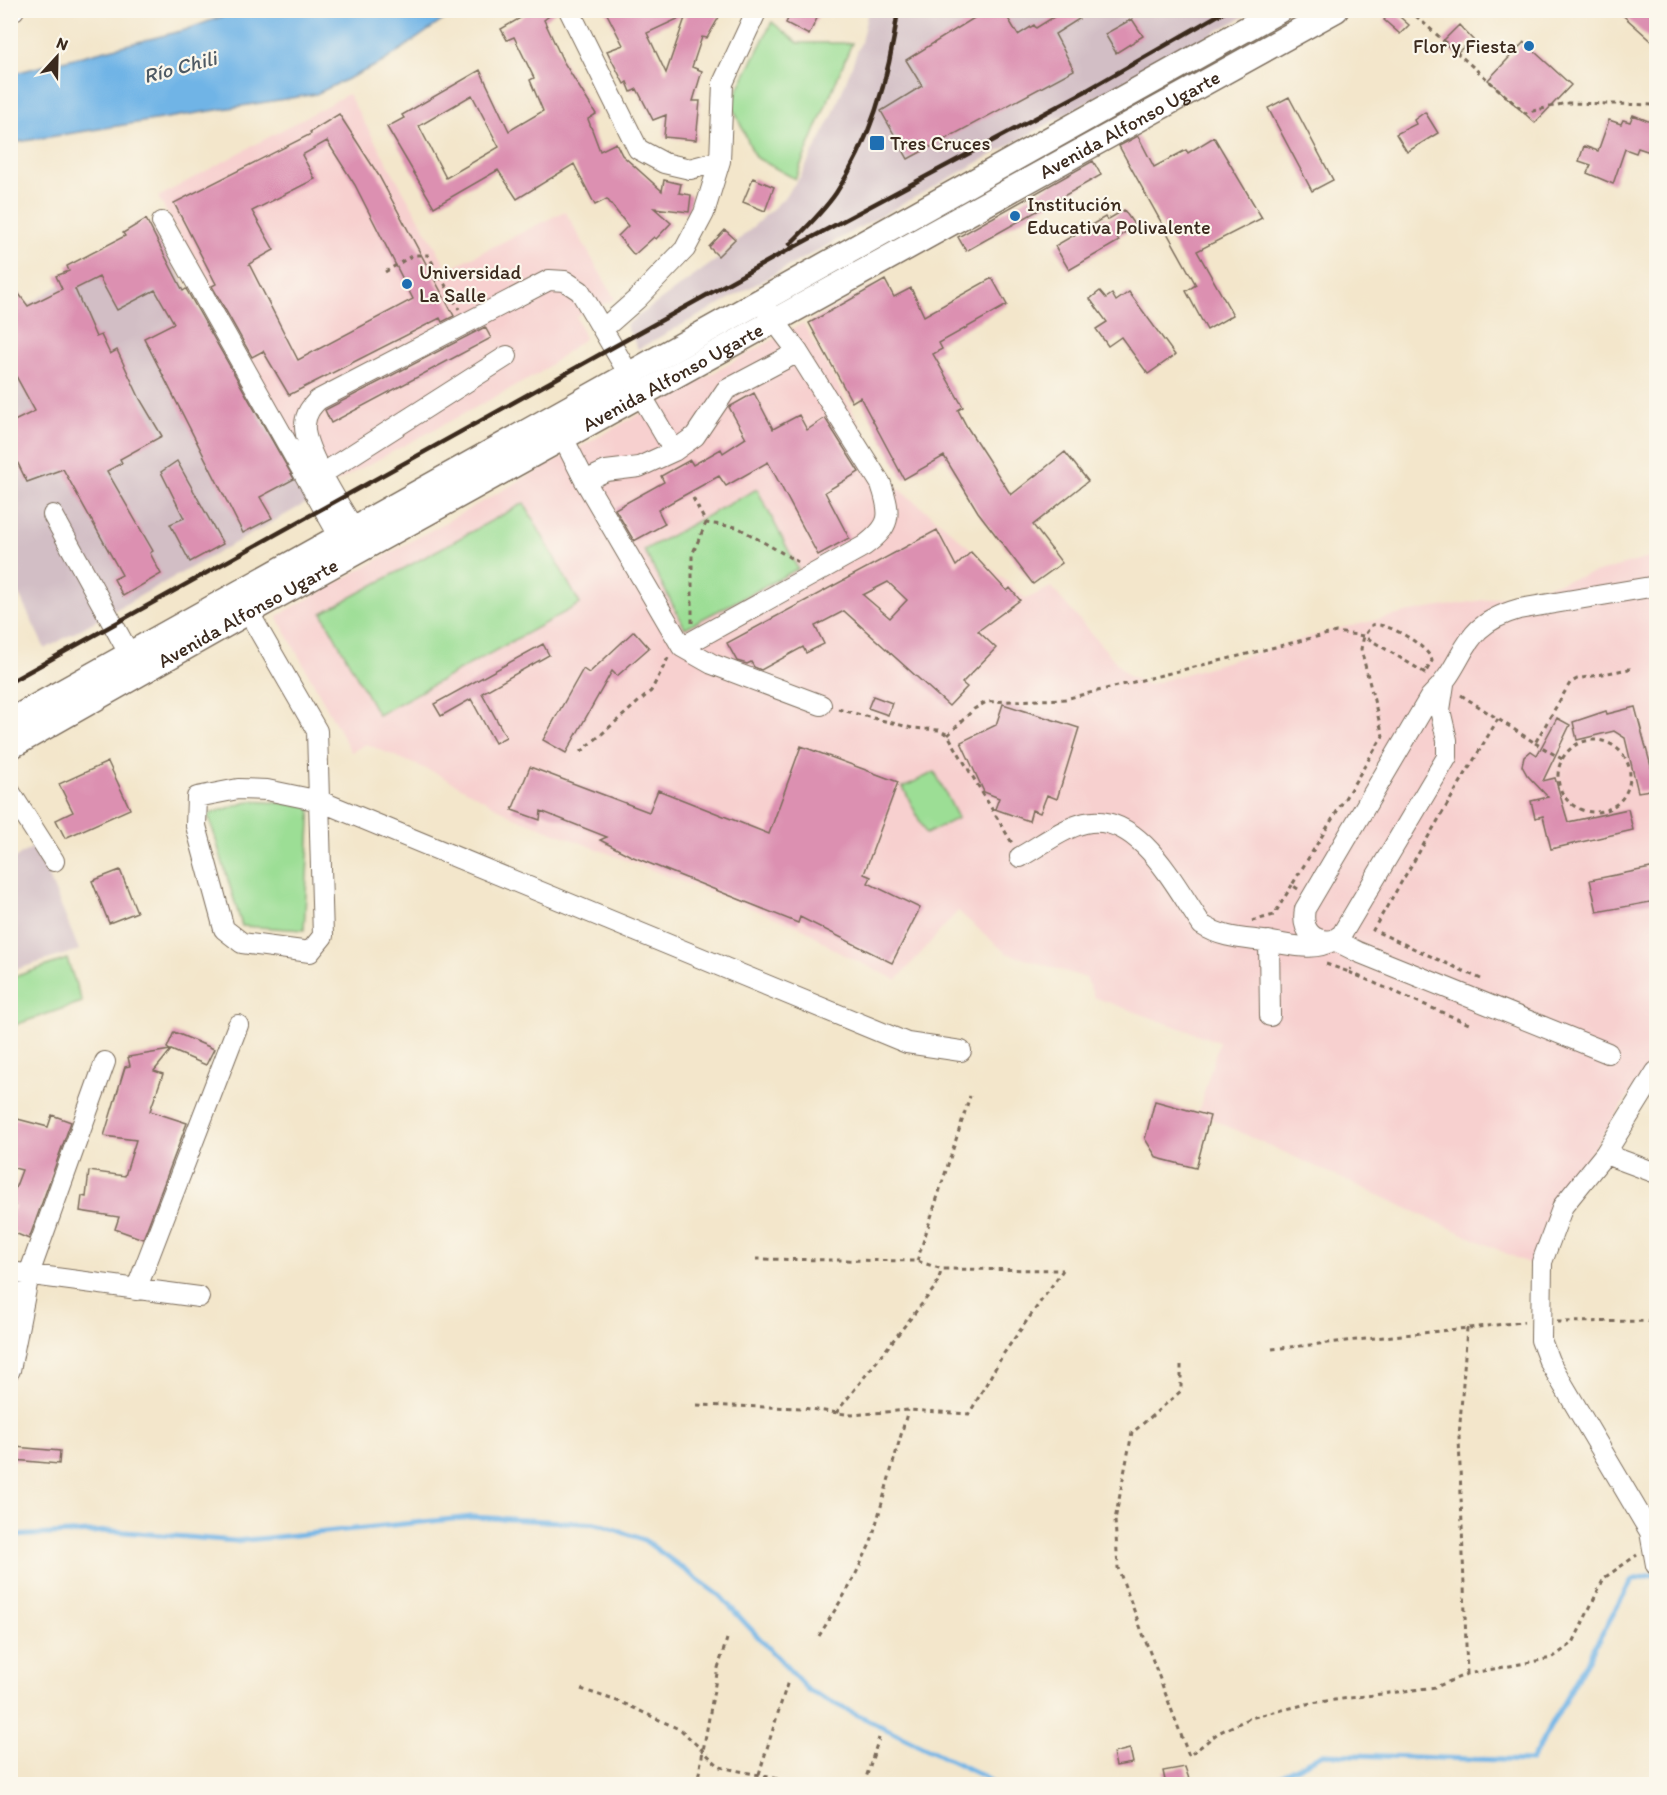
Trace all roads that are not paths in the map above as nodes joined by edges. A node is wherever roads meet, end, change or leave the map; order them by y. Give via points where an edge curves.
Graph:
1 (569, 10) edge
2 (757, 10) edge
3 (1280, 10) edge
4 (1336, 10) edge
5 (720, 161) junction
6 (162, 222) dead end
7 (761, 300) junction
8 (774, 322) junction
9 (603, 328) junction
10 (798, 352) junction
11 (507, 356) dead end
12 (627, 374) junction
13 (640, 397) junction
14 (552, 417) junction
15 (564, 439) junction
16 (674, 451) junction
17 (322, 474) junction
18 (585, 481) junction
19 (52, 515) dead end
20 (352, 542) junction
21 (1656, 586) edge
22 (243, 603) junction
23 (687, 645) junction
24 (135, 664) junction
25 (1444, 684) junction
26 (821, 705) road end
27 (10, 721) edge
28 (10, 747) edge
29 (10, 792) edge
30 (320, 801) junction
31 (1020, 857) road end
32 (54, 861) dead end
33 (1302, 922) junction
34 (1334, 940) junction
35 (1269, 941) junction
36 (1270, 1016) dead end
37 (238, 1025) dead end
38 (961, 1051) dead end
39 (1608, 1053) dead end
40 (105, 1062) dead end
41 (1656, 1072) edge
42 (1605, 1154) junction
43 (1656, 1173) edge
44 (20, 1273) edge
45 (136, 1290) junction
46 (200, 1297) dead end
47 (10, 1370) edge
48 (1654, 1554) edge

1 - 5 street via 638,149 664,163 690,169
2 - 5 street via 723,83
3 - 7 main road, Avenida Alfonso Ugarte
4 - 8 main road, Avenida Alfonso Ugarte
5 - 9 street via 704,213 685,249
6 - 20 street
7 - 8 street
7 - 12 main road, Avenida Alfonso Ugarte
8 - 10 street
8 - 13 main road, Avenida Alfonso Ugarte
9 - 12 street
9 - 17 street via 573,284 556,280 540,284 312,406 304,425 305,434
10 - 16 street via 726,390 694,436
10 - 23 street via 881,484 888,503 888,522 878,536
11 - 17 street
12 - 13 street
12 - 14 main road, Avenida Alfonso Ugarte
13 - 15 main road, Avenida Alfonso Ugarte
13 - 16 street
14 - 15 street
14 - 20 main road, Avenida Alfonso Ugarte
15 - 18 street
15 - 20 main road, Avenida Alfonso Ugarte
16 - 18 street via 639,467 606,471
17 - 20 street
18 - 23 street
19 - 24 street
20 - 22 main road, Avenida Alfonso Ugarte
21 - 25 street via 1498,615 1473,633
22 - 24 main road, Avenida Alfonso Ugarte
22 - 30 street via 317,731
23 - 26 street via 712,664
24 - 27 main road, Avenida Alfonso Ugarte
24 - 28 main road, Avenida Alfonso Ugarte
25 - 33 street via 1430,697 1312,897
25 - 34 street via 1440,710 1447,757 1342,934
29 - 32 street
30 - 30 street via 267,790 237,789 197,797 196,826 224,929 242,943 310,952 323,936
30 - 38 street via 907,1043
31 - 35 street via 1082,824 1098,821 1117,826 1146,845 1202,925 1232,938
33 - 34 street via 1316,939
33 - 35 street
34 - 35 street via 1317,947
34 - 39 street
35 - 36 street
37 - 45 street
40 - 44 street
41 - 42 street
42 - 43 street
42 - 48 street via 1563,1206 1542,1262 1541,1340 1549,1361 1650,1532
44 - 45 street
44 - 47 street
45 - 46 street

